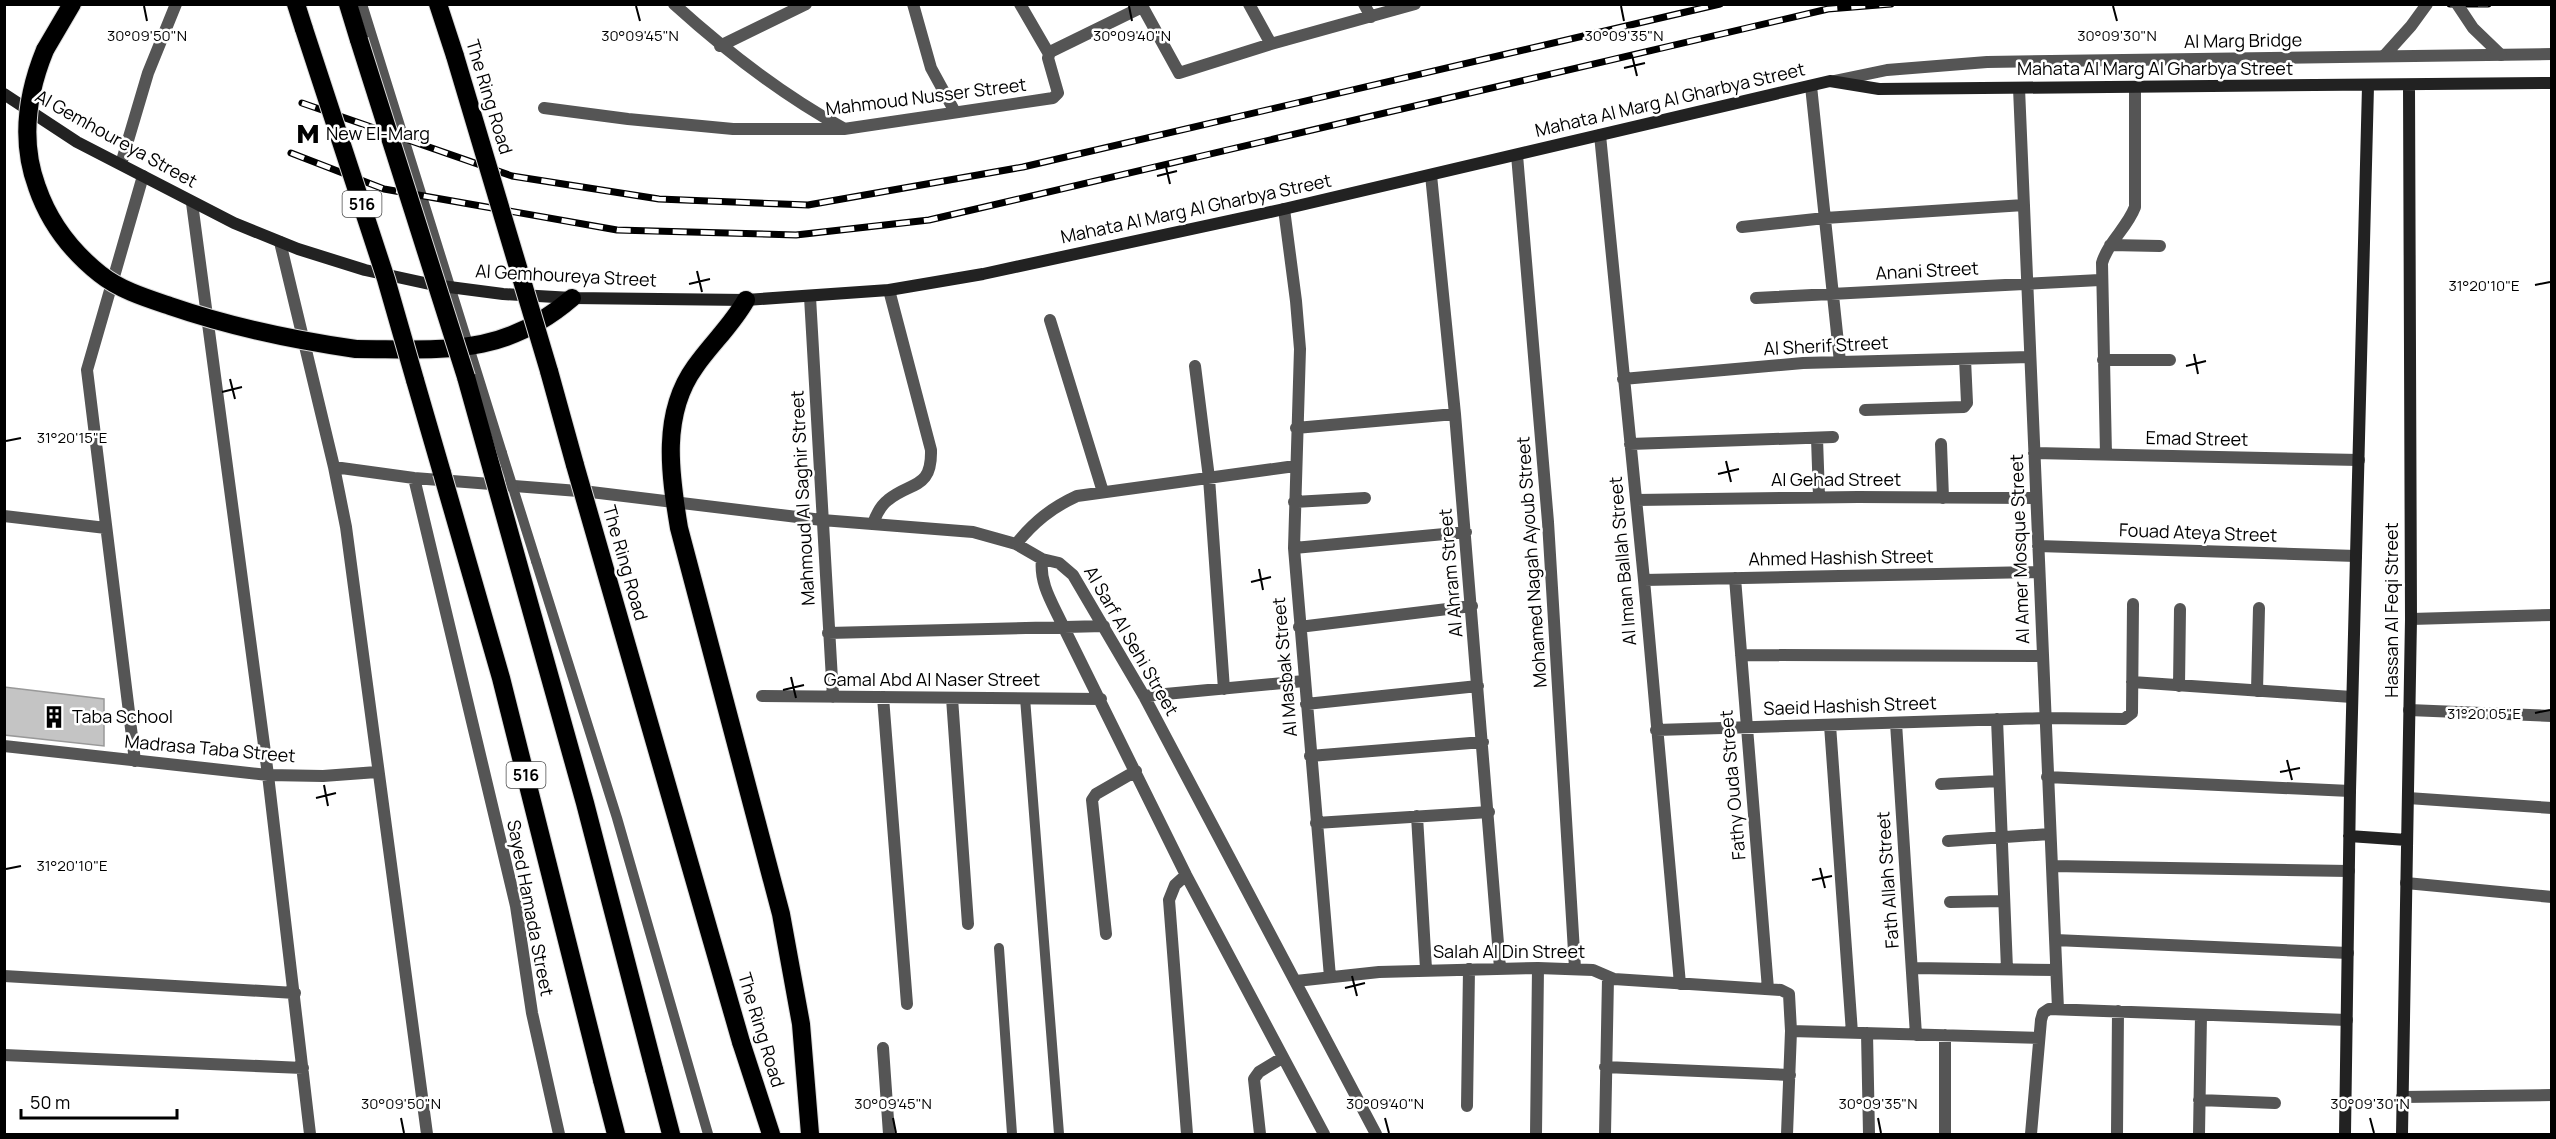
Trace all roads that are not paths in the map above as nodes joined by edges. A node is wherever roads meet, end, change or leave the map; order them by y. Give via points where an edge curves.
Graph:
1 (72, 4) edge
2 (176, 4) edge
3 (296, 4) edge
4 (348, 4) edge
5 (362, 4) edge
6 (438, 4) edge
7 (674, 4) edge
8 (806, 4) edge
9 (913, 4) edge
10 (1020, 4) edge
11 (1249, 4) edge
12 (1364, 4) edge
13 (1415, 4) edge
14 (2427, 4) edge
15 (2457, 4) edge
16 (1142, 6) edge
17 (1371, 17) junction
18 (1271, 44) junction
19 (720, 46) junction
20 (1049, 54) junction
21 (2552, 54) edge
22 (2501, 55) junction
23 (2384, 56) junction
24 (1830, 81) junction
25 (2552, 83) edge
26 (1811, 86) junction
27 (2409, 86) junction
28 (2135, 87) junction
29 (2368, 87) junction
30 (2019, 88) junction
31 (4, 94) edge
32 (544, 108) dead end
33 (955, 112) junction
34 (844, 129) junction
35 (1600, 135) junction
36 (1517, 154) junction
37 (121, 164) junction
38 (1431, 175) junction
39 (143, 176) junction
40 (192, 203) junction
41 (2024, 206) junction
42 (1284, 209) junction
43 (1825, 218) junction
44 (1742, 227) dead end
45 (280, 242) junction
46 (2110, 245) junction
47 (2160, 246) dead end
48 (2100, 280) junction
49 (2027, 284) junction
50 (889, 290) junction
51 (1833, 294) junction
52 (810, 297) junction
53 (572, 298) junction
54 (1756, 298) dead end
55 (746, 300) junction
56 (1050, 320) dead end
57 (2030, 357) junction
58 (1965, 359) junction
59 (2103, 360) junction
60 (2170, 360) dead end
61 (1840, 362) junction
62 (1195, 366) dead end
63 (1623, 379) junction
64 (1865, 410) dead end
65 (1455, 414) junction
66 (1296, 428) junction
67 (1833, 437) dead end
68 (1816, 438) junction
69 (1630, 444) junction
70 (1941, 444) dead end
71 (2034, 453) junction
72 (2106, 455) junction
73 (2359, 460) junction
74 (1295, 466) junction
75 (334, 467) junction
76 (414, 478) junction
77 (1209, 478) junction
78 (1103, 492) junction
79 (1818, 497) junction
80 (1365, 498) dead end
81 (1943, 498) junction
82 (2036, 498) junction
83 (1636, 500) junction
84 (674, 502) junction
85 (1294, 502) junction
86 (4, 516) edge
87 (822, 520) junction
88 (873, 524) junction
89 (106, 528) junction
90 (1466, 532) junction
91 (1016, 544) junction
92 (2038, 546) junction
93 (1294, 548) junction
94 (2356, 556) junction
95 (1042, 559) junction
96 (2039, 572) junction
97 (1735, 578) junction
98 (1644, 580) junction
99 (2133, 604) dead end
100 (1472, 606) junction
101 (2259, 608) dead end
102 (2180, 609) dead end
103 (2552, 615) edge
104 (2411, 619) junction
105 (1063, 626) junction
106 (1104, 626) junction
107 (1299, 627) junction
108 (828, 633) junction
109 (1741, 654) junction
110 (2043, 656) junction
111 (1304, 681) junction
112 (2132, 682) junction
113 (1479, 686) junction
114 (2179, 686) junction
115 (1224, 689) junction
116 (2257, 691) junction
117 (762, 696) dead end
118 (1144, 696) junction
119 (832, 697) junction
120 (883, 697) junction
121 (2352, 697) junction
122 (952, 698) junction
123 (1025, 698) junction
124 (1101, 699) junction
125 (1306, 704) junction
126 (2409, 710) junction
127 (2552, 716) edge
128 (2045, 718) junction
129 (1997, 719) junction
130 (1896, 723) junction
131 (1830, 725) junction
132 (1746, 728) junction
133 (1656, 730) junction
134 (1483, 742) junction
135 (4, 746) edge
136 (1311, 756) junction
137 (135, 761) junction
138 (1136, 771) junction
139 (377, 772) junction
140 (268, 775) junction
141 (2047, 777) junction
142 (1999, 781) junction
143 (1941, 784) dead end
144 (2350, 791) junction
145 (2408, 798) junction
146 (2552, 808) edge
147 (1489, 812) junction
148 (1417, 816) junction
149 (1316, 823) junction
150 (2050, 834) junction
151 (2349, 836) junction
152 (2002, 837) junction
153 (2407, 840) junction
154 (1948, 841) dead end
155 (2052, 866) junction
156 (2349, 871) junction
157 (1186, 875) junction
158 (2406, 883) junction
159 (2552, 897) edge
160 (2004, 901) junction
161 (1950, 902) dead end
162 (968, 924) dead end
163 (1106, 934) dead end
164 (2055, 940) junction
165 (999, 948) dead end
166 (2348, 953) junction
167 (1500, 968) junction
168 (1538, 968) junction
169 (1575, 968) junction
170 (1912, 968) junction
171 (1426, 969) junction
172 (1469, 969) junction
173 (2007, 969) junction
174 (2056, 970) junction
175 (4, 976) edge
176 (1330, 977) junction
177 (1608, 978) junction
178 (1296, 981) junction
179 (1680, 984) junction
180 (1768, 989) junction
181 (295, 993) junction
182 (907, 1004) dead end
183 (2058, 1009) junction
184 (2118, 1011) junction
185 (2201, 1015) junction
186 (2347, 1020) junction
187 (1791, 1031) junction
188 (1852, 1033) junction
189 (1867, 1033) junction
190 (1916, 1035) junction
191 (1945, 1035) junction
192 (2039, 1038) junction
193 (883, 1048) dead end
194 (4, 1055) edge
195 (1282, 1058) junction
196 (1605, 1067) junction
197 (303, 1068) junction
198 (1790, 1075) junction
199 (2552, 1095) edge
200 (2402, 1098) junction
201 (2199, 1100) junction
202 (2275, 1103) dead end
203 (1467, 1106) dead end
204 (310, 1134) edge
205 (427, 1134) edge
206 (559, 1134) edge
207 (616, 1134) edge
208 (671, 1134) edge
209 (708, 1134) edge
210 (771, 1134) edge
211 (810, 1134) edge
212 (889, 1134) edge
213 (1012, 1134) edge
214 (1059, 1134) edge
215 (1187, 1134) edge
216 (1260, 1134) edge
217 (1324, 1134) edge
218 (1376, 1134) edge
219 (1536, 1134) edge
220 (1605, 1134) edge
221 (1787, 1134) edge
222 (1869, 1134) edge
223 (1946, 1134) edge
224 (2031, 1134) edge
225 (2117, 1134) edge
226 (2199, 1134) edge
227 (2345, 1134) edge
228 (2402, 1134) edge

1 - 53 highway, bridge via 37,70 27,135 42,201 67,242 102,276 144,298 242,327 356,349 447,349 492,343 535,326
2 - 37 street via 148,74
3 - 207 highway, 516, bridge via 386,279 465,553
4 - 208 highway, 516, bridge via 469,387 576,769
5 - 209 lane, bridge via 617,818
6 - 210 highway, The Ring Road, bridge
7 - 19 street
8 - 19 street
9 - 33 street via 931,68
10 - 20 street
11 - 18 street
12 - 17 street
13 - 17 street
14 - 23 street
15 - 22 street, bridge via 2473,28
16 - 18 street via 1179,73
16 - 20 street
17 - 18 street
19 - 34 street via 768,82
20 - 33 street, Mahmoud Nusser Street via 1056,97
21 - 22 street, Al Marg Bridge
22 - 23 street, Al Marg Bridge
23 - 24 street, Al Marg Bridge via 1987,62 1887,70
24 - 26 main road, Mahata Al Marg Al Gharbya Street
24 - 30 main road, Mahata Al Marg Al Gharbya Street via 1879,88
25 - 27 main road, Mahata Al Marg Al Gharbya Street
26 - 35 main road, Mahata Al Marg Al Gharbya Street
26 - 43 street
27 - 29 main road, Mahata Al Marg Al Gharbya Street
27 - 104 main road, Hassan Al Feqi Street
28 - 29 main road, Mahata Al Marg Al Gharbya Street
28 - 30 main road, Mahata Al Marg Al Gharbya Street
28 - 46 street via 2135,207
29 - 73 main road, Hassan Al Feqi Street
30 - 41 street, Al Amer Mosque Street
31 - 37 main road, Al Gemhoureya Street via 67,136
32 - 34 street, Mahmoud Nusser Street via 733,129
33 - 34 street, Mahmoud Nusser Street
35 - 36 main road, Mahata Al Marg Al Gharbya Street
35 - 63 street, Al Iman Ballah Street
36 - 38 main road, Mahata Al Marg Al Gharbya Street
36 - 169 street, Mohamed Nagah Ayoub Street via 1548,522
37 - 39 main road, Al Gemhoureya Street
38 - 42 main road, Mahata Al Marg Al Gharbya Street
38 - 65 street, Al Ahram Street
39 - 40 main road, Al Gemhoureya Street
39 - 89 street via 87,370
40 - 45 main road, Al Gemhoureya Street
40 - 140 street
41 - 43 street
41 - 49 street, Al Amer Mosque Street
42 - 50 main road, Mahata Al Marg Al Gharbya Street via 983,274
42 - 66 street, Al Masbak Street via 1300,349
43 - 44 street
43 - 51 street
45 - 53 main road, Al Gemhoureya Street via 365,270 434,285
45 - 75 street
46 - 47 street
46 - 48 street
48 - 49 street, Anani Street
48 - 59 street
49 - 51 street, Anani Street
49 - 57 street, Al Amer Mosque Street
50 - 52 main road, Mahata Al Marg Al Gharbya Street
50 - 88 street via 932,460 923,479 888,500
51 - 54 street, Anani Street
51 - 61 street
52 - 55 main road, Al Gemhoureya Street
52 - 87 street, Mahmoud Al Saghir Street
53 - 55 main road, Al Gemhoureya Street
55 - 84 highway via 694,368 678,397 671,423
56 - 78 street
57 - 58 street, Al Sherif Street
57 - 71 street, Al Amer Mosque Street
58 - 61 street, Al Sherif Street
58 - 64 street via 1964,407
59 - 60 street
59 - 72 street
61 - 63 street, Al Sherif Street
62 - 77 street
63 - 69 street, Al Iman Ballah Street
65 - 66 street
65 - 90 street, Al Ahram Street
66 - 74 street, Al Masbak Street
67 - 68 street
68 - 69 street
68 - 79 street
69 - 83 street, Al Iman Ballah Street
70 - 81 street
71 - 72 street, Emad Street
71 - 82 street, Al Amer Mosque Street
72 - 73 street, Emad Street
73 - 94 main road, Hassan Al Feqi Street
74 - 77 street
74 - 85 street, Al Masbak Street
75 - 76 street, Al Sarf Al Sehi Street
75 - 139 street via 346,527
76 - 84 street, Al Sarf Al Sehi Street
76 - 206 street, Sayed Hamada Street via 516,906 532,1013
77 - 78 street
77 - 115 street
78 - 91 street via 1077,496 1056,506 1033,523
79 - 81 street, Al Gehad Street
79 - 83 street, Al Gehad Street
80 - 85 street
81 - 82 street, Al Gehad Street
82 - 92 street, Al Amer Mosque Street
83 - 98 street, Al Iman Ballah Street
84 - 87 street, Al Sarf Al Sehi Street
84 - 211 highway via 781,914 801,1024
85 - 93 street, Al Masbak Street
86 - 89 street
87 - 88 street, Al Sarf Al Sehi Street
87 - 108 street, Mahmoud Al Saghir Street
88 - 91 street, Al Sarf Al Sehi Street via 973,531
89 - 137 street
90 - 93 street
90 - 100 street, Al Ahram Street
91 - 95 street, Al Sarf Al Sehi Street
92 - 94 street, Fouad Ateya Street
92 - 96 street, Al Amer Mosque Street
93 - 107 street, Al Masbak Street
94 - 121 main road, Hassan Al Feqi Street
95 - 105 street via 1041,577
95 - 106 street, Al Sarf Al Sehi Street via 1059,563 1073,575
96 - 97 street, Ahmed Hashish Street
96 - 110 street, Al Amer Mosque Street
97 - 98 street, Ahmed Hashish Street
97 - 109 street, Fathy Ouda Street
98 - 133 street, Al Iman Ballah Street
99 - 112 street
100 - 107 street
100 - 113 street, Al Ahram Street
101 - 116 street
102 - 114 street
103 - 104 street
104 - 126 main road, Hassan Al Feqi Street
105 - 106 street
105 - 108 street
105 - 124 street
106 - 118 street, Al Sarf Al Sehi Street
107 - 111 street, Al Masbak Street
108 - 119 street, Mahmoud Al Saghir Street
109 - 110 street
109 - 132 street, Fathy Ouda Street
110 - 128 street, Al Amer Mosque Street
111 - 115 street
111 - 125 street, Al Masbak Street
112 - 114 street
112 - 128 street, Saeid Hashish Street via 2130,716
113 - 125 street
113 - 134 street, Al Ahram Street
114 - 116 street
115 - 118 street
116 - 121 street
117 - 119 street, Gamal Abd Al Naser Street
118 - 178 street, Al Sarf Al Sehi Street
119 - 120 street, Gamal Abd Al Naser Street
120 - 122 street, Gamal Abd Al Naser Street
120 - 182 street
121 - 144 main road, Hassan Al Feqi Street
122 - 123 street, Gamal Abd Al Naser Street
122 - 162 street
123 - 124 street, Gamal Abd Al Naser Street
123 - 214 lane
124 - 138 street
125 - 136 street, Al Masbak Street
126 - 127 street
126 - 145 main road, Hassan Al Feqi Street
128 - 129 street, Saeid Hashish Street
128 - 141 street, Al Amer Mosque Street
129 - 130 street, Saeid Hashish Street
129 - 142 street
130 - 131 street, Saeid Hashish Street
130 - 170 street, Fath Allah Street
131 - 132 street, Saeid Hashish Street
131 - 188 street
132 - 133 street, Saeid Hashish Street
132 - 180 street, Fathy Ouda Street
133 - 179 street, Al Iman Ballah Street
134 - 136 street
134 - 147 street, Al Ahram Street
135 - 137 street, Madrasa Taba Street
136 - 149 street, Al Masbak Street
137 - 140 street, Madrasa Taba Street
138 - 157 street
138 - 163 street via 1092,800
139 - 140 street, Madrasa Taba Street
139 - 205 street
140 - 181 street
141 - 144 street
141 - 150 street, Al Amer Mosque Street
142 - 143 street
142 - 152 street
144 - 151 main road, Hassan Al Feqi Street
145 - 146 street
145 - 153 main road, Hassan Al Feqi Street
147 - 148 street
147 - 167 street, Al Ahram Street
148 - 149 street
148 - 171 street
149 - 176 street, Al Masbak Street
150 - 152 street
150 - 155 street, Al Amer Mosque Street
151 - 153 main road
151 - 156 main road, Hassan Al Feqi Street
152 - 154 street
152 - 160 street
153 - 158 main road, Hassan Al Feqi Street
155 - 156 street
155 - 164 street, Al Amer Mosque Street
156 - 166 main road, Hassan Al Feqi Street
157 - 195 street
157 - 215 street via 1175,885 1169,900
158 - 159 street
158 - 200 main road, Hassan Al Feqi Street
160 - 161 street
160 - 173 street
164 - 166 street
164 - 174 street, Al Amer Mosque Street
165 - 213 lane
166 - 186 main road, Hassan Al Feqi Street
167 - 168 street, Salah Al Din Street
167 - 172 street, Salah Al Din Street
168 - 169 street, Salah Al Din Street
168 - 219 street
169 - 177 street, Salah Al Din Street via 1600,971
170 - 173 street
170 - 190 street, Fath Allah Street
171 - 172 street, Salah Al Din Street
171 - 176 street, Salah Al Din Street
172 - 203 street
173 - 174 street
174 - 183 street, Al Amer Mosque Street
175 - 181 street
176 - 178 street, Salah Al Din Street
177 - 179 street, Salah Al Din Street
177 - 196 street
178 - 218 street, Al Sarf Al Sehi Street
179 - 180 street, Salah Al Din Street
180 - 187 street, Salah Al Din Street via 1789,994
181 - 197 street
183 - 184 street
183 - 192 street via 2043,1013
184 - 185 street
184 - 225 street
185 - 186 street
185 - 201 street
186 - 227 main road, Hassan Al Feqi Street
187 - 188 street
187 - 198 street
188 - 189 street
189 - 190 street
189 - 222 street
190 - 191 street
191 - 192 street
191 - 223 street
192 - 224 street
193 - 212 street
194 - 197 street
195 - 216 street via 1255,1075
195 - 217 street
196 - 198 street
196 - 220 street
197 - 204 street
198 - 221 street
199 - 200 street
200 - 228 main road, Hassan Al Feqi Street
201 - 202 street
201 - 226 street

